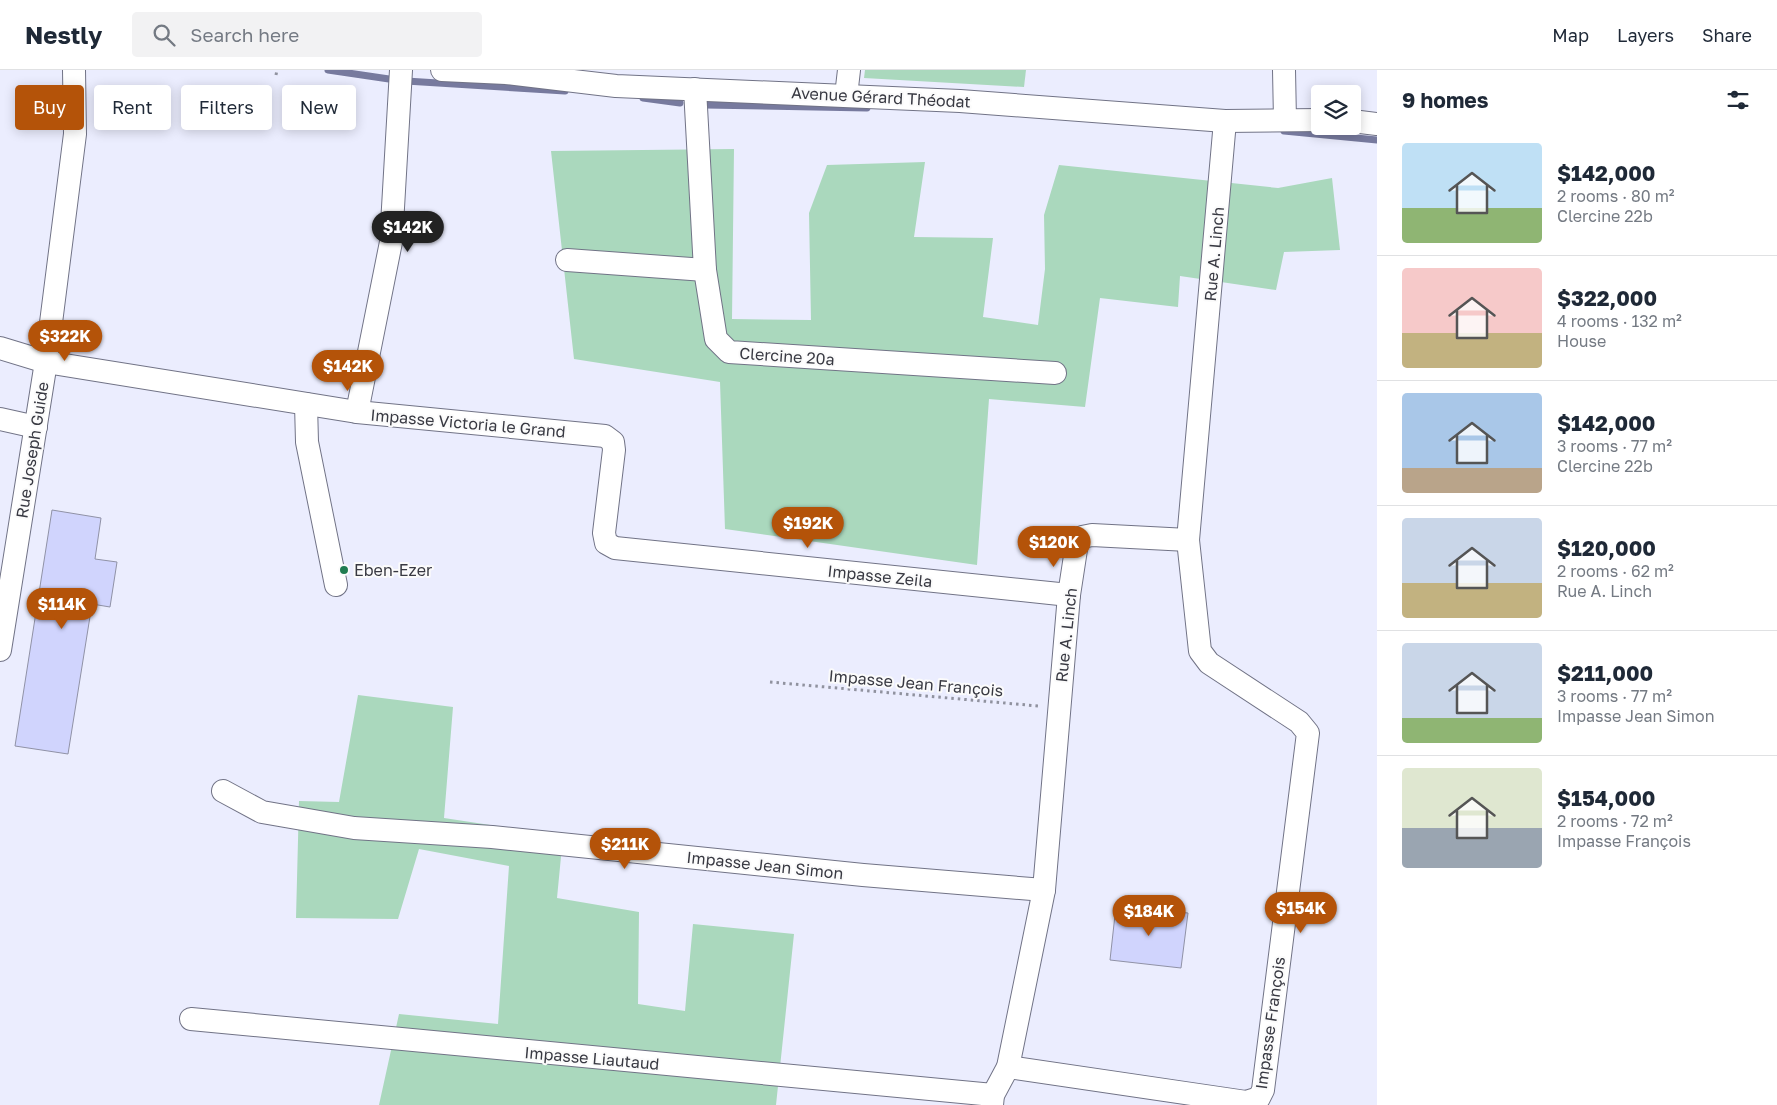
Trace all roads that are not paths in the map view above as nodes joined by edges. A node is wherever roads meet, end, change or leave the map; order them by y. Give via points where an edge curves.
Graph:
1 (74, 70) edge
2 (442, 70) edge
3 (849, 70) edge
4 (1284, 70) edge
5 (575, 76) edge
6 (400, 78) edge
7 (695, 89) junction
8 (846, 96) junction
9 (1285, 120) junction
10 (1311, 120) edge
11 (1361, 122) edge
12 (1377, 124) edge
13 (1225, 126) junction
14 (567, 260) dead end
15 (705, 270) junction
16 (0, 348) edge
17 (46, 362) junction
18 (1055, 373) dead end
19 (306, 404) junction
20 (357, 412) junction
21 (0, 419) edge
22 (36, 427) junction
23 (614, 450) joint
24 (1188, 540) junction
25 (336, 585) dead end
26 (1069, 595) junction
27 (0, 650) edge
28 (223, 791) dead end
29 (1044, 890) junction
30 (191, 1019) dead end
31 (1008, 1067) junction
32 (993, 1100) edge

1 - 17 street, Rue Joseph Guide via 74,134
2 - 5 street, Avenue Gérard Théodat
3 - 8 street
4 - 9 street
5 - 7 street, Avenue Gérard Théodat via 616,86
6 - 20 street via 391,242
7 - 8 street, Avenue Gérard Théodat
7 - 15 street, Clercine 20a
8 - 13 street, Avenue Gérard Théodat via 1096,110
9 - 10 street, Avenue Gérard Théodat
9 - 13 street, Avenue Gérard Théodat
11 - 12 street
13 - 24 street, Rue A. Linch
14 - 15 street
15 - 18 street, Clercine 20a via 716,339 729,352
16 - 17 street, Impasse Victoria le Grand
17 - 19 street, Impasse Victoria le Grand
17 - 22 street, Rue Joseph Guide
19 - 20 street, Impasse Victoria le Grand
19 - 25 street via 307,442
20 - 23 street, Impasse Victoria le Grand via 604,436 613,442
21 - 22 street
22 - 27 street, Rue Joseph Guide
23 - 26 street, Impasse Zeila via 604,532 606,543 615,548
24 - 26 street, Rue A. Linch via 1082,537 1077,544
24 - 31 street, Impasse François via 1200,651 1209,663 1299,722 1308,733 1263,1090 1258,1098 1246,1102
26 - 29 street, Rue A. Linch
28 - 29 street, Impasse Jean Simon via 262,812 354,828 492,837
29 - 31 street, Rue A. Linch
30 - 32 street, Impasse Liautaud
31 - 32 street, Rue A. Linch

